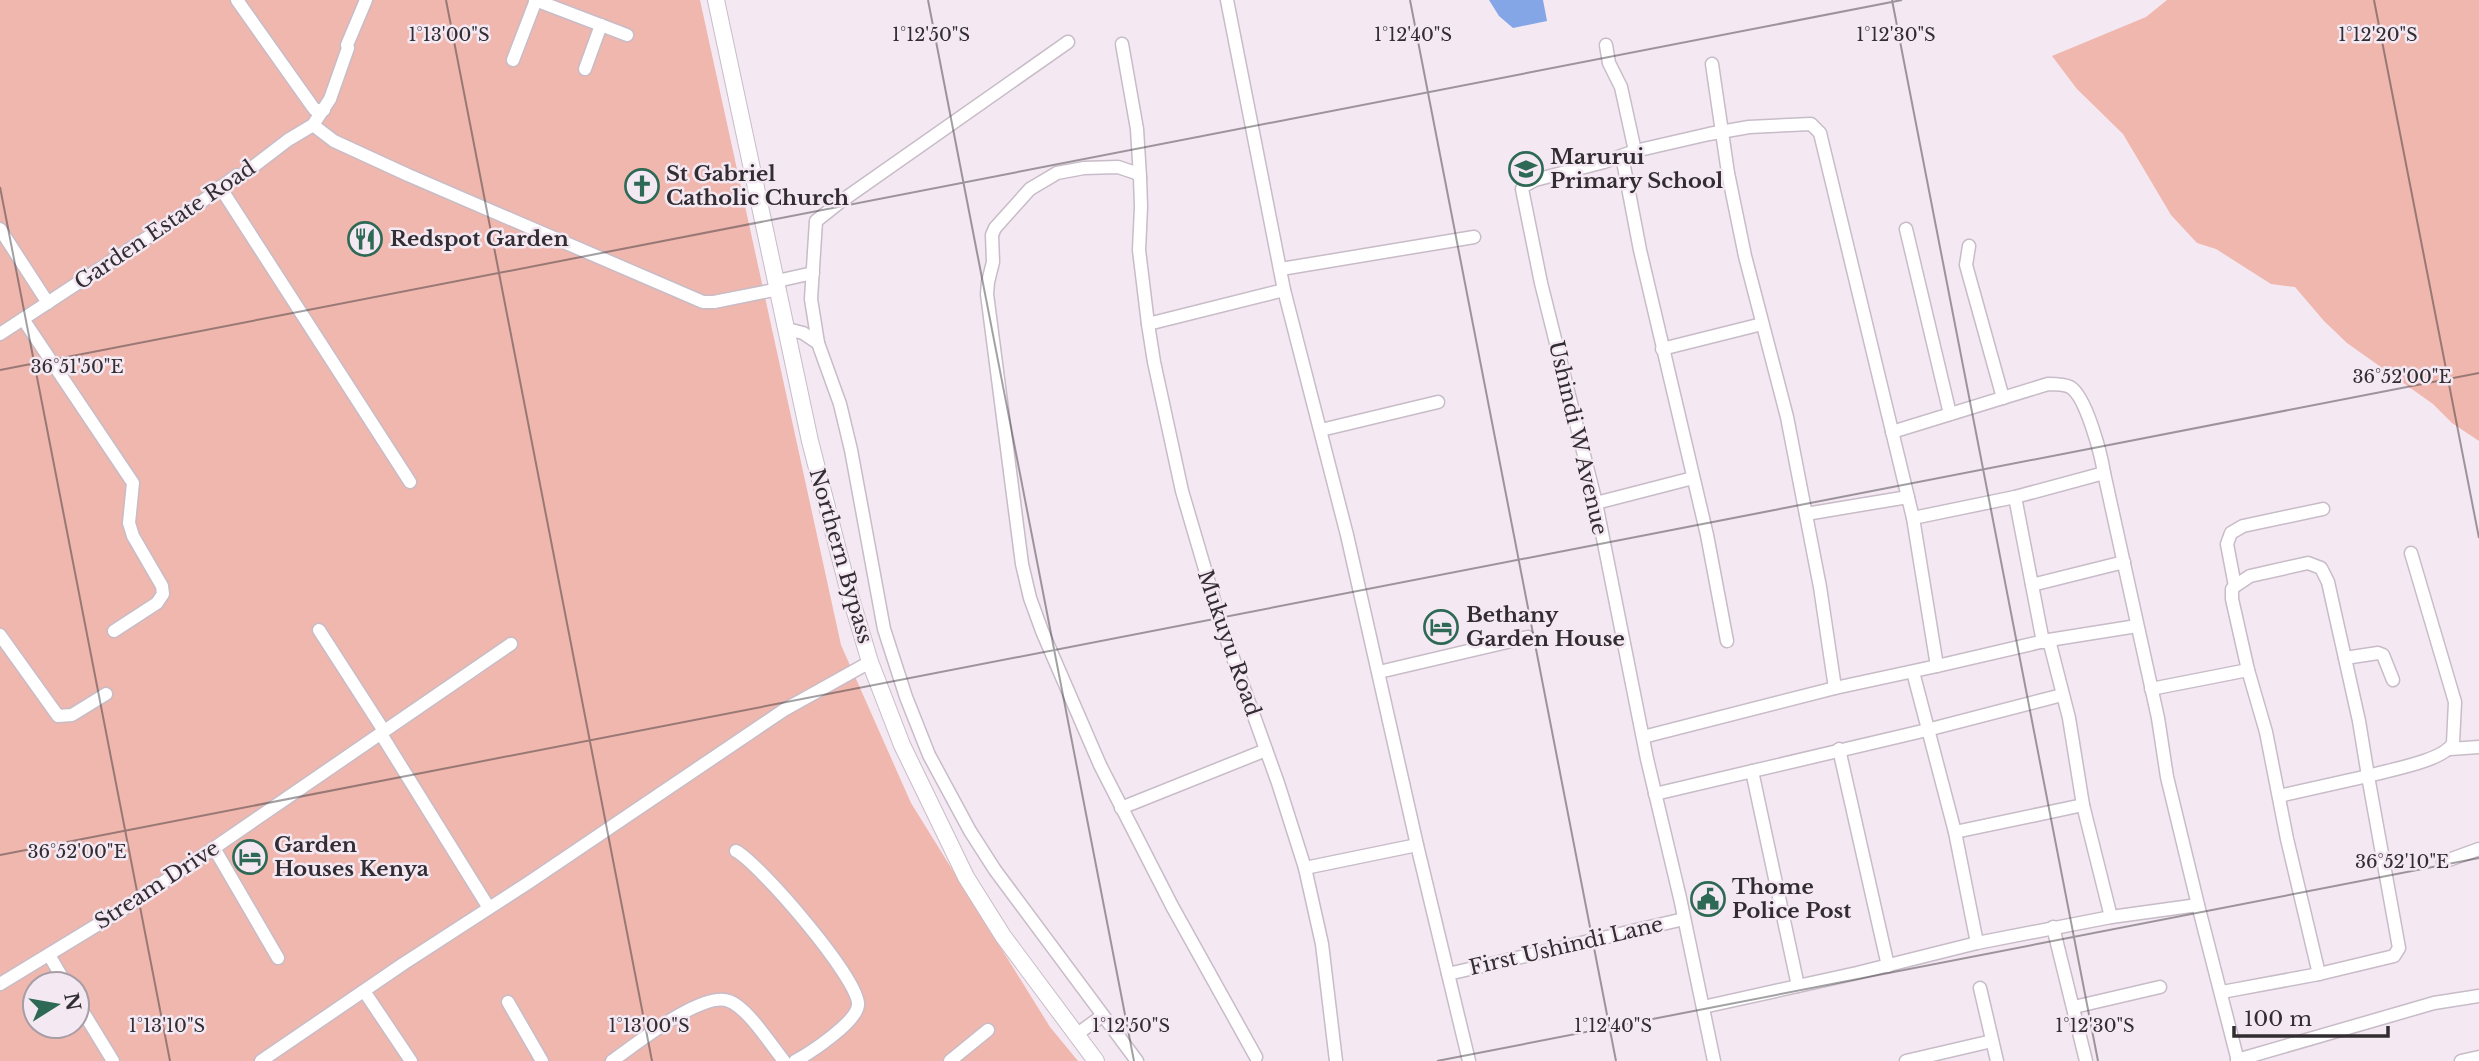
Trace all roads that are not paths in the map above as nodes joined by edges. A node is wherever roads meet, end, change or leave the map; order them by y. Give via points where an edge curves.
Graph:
1 (237, 0) edge
2 (366, 0) edge
3 (536, 0) edge
4 (716, 0) edge
5 (1227, 0) edge
6 (601, 25) junction
7 (627, 35) dead end
8 (1069, 42) dead end
9 (1122, 44) dead end
10 (1606, 45) dead end
11 (513, 60) dead end
12 (1712, 64) dead end
13 (585, 69) dead end
14 (324, 110) junction
15 (313, 125) junction
16 (1723, 131) junction
17 (1629, 153) junction
18 (1140, 177) junction
19 (220, 187) junction
20 (0, 229) edge
21 (1906, 229) dead end
22 (1474, 237) dead end
23 (1969, 246) dead end
24 (1281, 270) junction
25 (813, 274) junction
26 (778, 285) junction
27 (1284, 290) junction
28 (48, 303) junction
29 (23, 319) junction
30 (1148, 324) junction
31 (1762, 324) junction
32 (787, 329) junction
33 (0, 334) edge
34 (818, 343) junction
35 (1662, 349) junction
36 (2003, 398) junction
37 (1438, 402) dead end
38 (1950, 414) junction
39 (1321, 430) junction
40 (1892, 432) junction
41 (2104, 473) junction
42 (1693, 478) junction
43 (410, 482) dead end
44 (2015, 496) junction
45 (1908, 497) junction
46 (1596, 503) junction
47 (2323, 509) dead end
48 (1806, 514) junction
49 (1913, 518) junction
50 (2410, 553) dead end
51 (2124, 562) junction
52 (2032, 584) junction
53 (2235, 586) junction
54 (2137, 626) junction
55 (884, 629) junction
56 (114, 631) dead end
57 (319, 631) dead end
58 (0, 635) edge
59 (863, 637) junction
60 (1528, 637) dead end
61 (1727, 641) dead end
62 (2046, 641) junction
63 (512, 644) dead end
64 (2345, 658) junction
65 (870, 662) junction
66 (1937, 666) junction
67 (2248, 670) junction
68 (1379, 672) junction
69 (1913, 672) junction
70 (2393, 680) dead end
71 (1835, 688) junction
72 (2151, 689) junction
73 (106, 694) dead end
74 (2062, 695) junction
75 (1927, 730) junction
76 (383, 733) junction
77 (1643, 737) junction
78 (2479, 747) edge
79 (1839, 749) junction
80 (2450, 749) junction
81 (1266, 750) junction
82 (1752, 771) junction
83 (2368, 776) junction
84 (1655, 794) junction
85 (2279, 796) junction
86 (2083, 805) junction
87 (1121, 808) junction
88 (970, 831) junction
89 (1955, 832) junction
90 (949, 845) junction
91 (1417, 845) junction
92 (214, 848) junction
93 (2479, 849) edge
94 (736, 851) dead end
95 (2444, 862) dead end
96 (1305, 868) junction
97 (2198, 905) junction
98 (489, 908) junction
99 (2111, 917) junction
100 (1684, 919) junction
101 (2053, 928) junction
102 (1977, 943) junction
103 (49, 955) junction
104 (278, 958) dead end
105 (1888, 966) junction
106 (58, 970) edge
107 (1448, 974) junction
108 (2319, 974) junction
109 (0, 984) edge
110 (1798, 986) junction
111 (2160, 987) dead end
112 (1980, 989) dead end
113 (364, 991) junction
114 (2222, 992) junction
115 (2479, 996) edge
116 (508, 1002) dead end
117 (1703, 1007) junction
118 (2074, 1007) junction
119 (1102, 1016) junction
120 (91, 1025) edge
121 (988, 1030) dead end
122 (1076, 1035) junction
123 (1992, 1041) junction
124 (1256, 1057) dead end
125 (2479, 1057) edge
126 (2238, 1060) edge
127 (113, 1061) edge
128 (261, 1061) edge
129 (411, 1061) edge
130 (542, 1061) edge
131 (612, 1061) edge
132 (784, 1061) edge
133 (795, 1061) edge
134 (950, 1061) edge
135 (1096, 1061) edge
136 (1137, 1061) edge
137 (1336, 1061) edge
138 (1469, 1061) edge
139 (1714, 1061) edge
140 (1906, 1061) edge
141 (1997, 1061) edge
142 (2086, 1061) edge
143 (2461, 1061) edge

1 - 14 street via 312,107
2 - 14 street, Garden Estate Road
3 - 6 street
3 - 11 street
4 - 26 main road, Northern Bypass
5 - 24 street
6 - 7 street
6 - 13 street
8 - 25 street via 822,215 815,226
9 - 18 street, Mukuyu Road via 1138,129
10 - 17 street via 1621,87
12 - 16 street
14 - 15 street, Garden Estate Road
15 - 19 street, Garden Estate Road
15 - 26 street via 334,141 397,170 703,302
16 - 17 street, Ushindi W Avenue
16 - 31 street
16 - 40 street, Ushindi W Avenue via 1799,123 1814,125 1820,133
17 - 35 street via 1631,210
17 - 46 street, Ushindi W Avenue via 1535,180 1521,189
18 - 30 street, Mukuyu Road via 1139,250
18 - 87 street via 1118,167 1084,168 1057,173 1030,189 995,228 988,282 994,357 1030,598
19 - 28 street, Garden Estate Road
19 - 43 street
20 - 28 street
21 - 38 street
22 - 24 street
23 - 36 street via 1966,265
24 - 27 street
25 - 26 street
25 - 34 street via 811,299
26 - 32 main road, Northern Bypass
27 - 30 street
27 - 39 street
28 - 29 street, Garden Estate Road
29 - 33 street, Garden Estate Road
29 - 56 street via 133,483 129,523 163,594 157,603
30 - 81 street, Mukuyu Road via 1198,551
31 - 35 street
31 - 48 street via 1781,390
32 - 34 street via 803,332
32 - 59 main road, Northern Bypass via 816,467
34 - 55 street via 847,430
35 - 42 street
36 - 38 street
36 - 41 street via 2048,384 2069,387 2079,396
37 - 39 street
38 - 40 street
39 - 68 street
40 - 45 street
41 - 44 street
41 - 51 street
42 - 46 street
42 - 61 street
44 - 49 street
44 - 52 street
45 - 48 street
45 - 49 street
46 - 77 street, Ushindi W Avenue
47 - 53 street via 2243,526 2231,533 2227,544
48 - 71 street
49 - 66 street
50 - 80 street via 2455,702
51 - 52 street
51 - 54 street
52 - 62 street
53 - 64 street via 2250,576 2308,563 2321,568
53 - 67 street via 2232,598
54 - 62 street
54 - 72 street
55 - 59 street
55 - 88 street via 922,739
57 - 76 street
58 - 73 street via 58,716 72,715
59 - 65 main road, Northern Bypass
60 - 68 street
62 - 66 street
62 - 74 street
63 - 76 street, Stream Drive
64 - 70 street via 2383,654
64 - 83 street
65 - 90 main road, Northern Bypass via 902,745
65 - 98 street via 784,710
66 - 69 street
67 - 72 street
67 - 85 street
68 - 91 street
69 - 71 street
69 - 75 street
71 - 77 street
72 - 97 street
74 - 75 street
74 - 86 street
75 - 79 street
75 - 89 street
76 - 92 street, Stream Drive
76 - 98 street
77 - 84 street, Ushindi W Avenue
78 - 80 street
79 - 82 street
79 - 105 street
80 - 83 street
81 - 87 street
81 - 96 street, Mukuyu Road
82 - 84 street
82 - 110 street
83 - 85 street
83 - 108 street via 2399,948 2394,957
84 - 100 street, Ushindi W Avenue
85 - 108 street
86 - 89 street
86 - 99 street
87 - 124 street
88 - 90 street
88 - 119 street
89 - 102 street
90 - 122 main road, Northern Bypass via 1003,936
91 - 96 street
91 - 107 street
92 - 103 street, Stream Drive
92 - 104 street
93 - 95 street
94 - 133 street via 775,886 857,996 851,1020
96 - 137 street, Mukuyu Road via 1322,944
97 - 99 street
97 - 114 street
98 - 113 street
99 - 101 street
100 - 107 street, First Ushindi Lane
100 - 117 street, Ushindi W Avenue
101 - 102 street
101 - 118 street
102 - 105 street
103 - 106 street
103 - 109 street, Stream Drive
105 - 110 street
107 - 138 street
108 - 114 street
110 - 117 street
111 - 118 street
112 - 123 street
113 - 128 street
113 - 129 street
114 - 126 street
115 - 126 street via 2434,1003
116 - 130 street
117 - 139 street, Ushindi W Avenue
118 - 142 street
119 - 122 street
119 - 136 street
120 - 127 street
121 - 134 street
122 - 135 main road, Northern Bypass
123 - 140 street
123 - 141 street
125 - 143 street
131 - 132 street via 681,1013 718,999 737,1005

